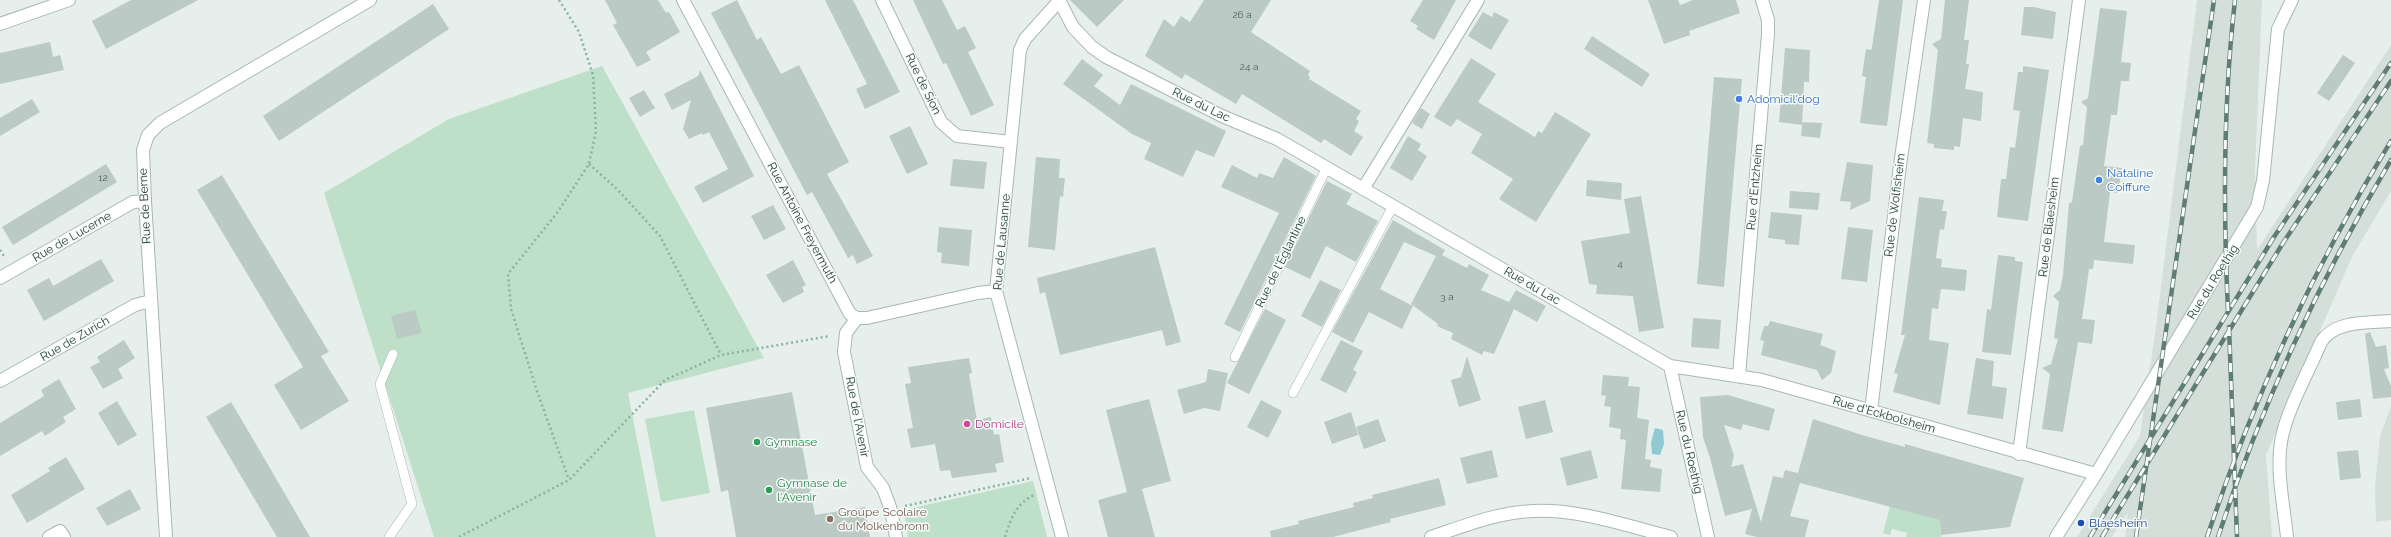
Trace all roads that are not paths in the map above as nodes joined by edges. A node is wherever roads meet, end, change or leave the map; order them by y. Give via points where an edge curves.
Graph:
1 (69, 0) edge
2 (370, 0) edge
3 (683, 0) edge
4 (882, 0) edge
5 (1478, 0) edge
6 (1762, 0) edge
7 (1924, 0) edge
8 (2079, 0) edge
9 (2292, 0) edge
10 (1059, 1) edge
11 (0, 24) edge
12 (1011, 142) junction
13 (1328, 167) junction
14 (1363, 189) junction
15 (145, 201) junction
16 (1393, 206) junction
17 (0, 278) edge
18 (996, 291) junction
19 (152, 301) junction
20 (856, 318) junction
21 (2391, 321) edge
22 (393, 354) dead end
23 (1235, 357) dead end
24 (1670, 366) junction
25 (1739, 375) junction
26 (0, 382) edge
27 (1293, 393) dead end
28 (1871, 411) junction
29 (2019, 454) junction
30 (2096, 474) junction
31 (48, 537) edge
32 (64, 537) edge
33 (166, 537) edge
34 (389, 537) edge
35 (896, 537) edge
36 (1062, 537) edge
37 (1431, 537) edge
38 (1671, 537) edge
39 (1708, 537) edge
40 (2056, 537) edge
41 (2287, 537) edge

1 - 11 street
2 - 15 street, Rue de Berne via 160,122 148,135 143,150
3 - 20 street, Rue Antoine Freyermuth via 850,314
4 - 12 street, Rue de Sion via 941,122 956,136
5 - 14 street
6 - 25 street, Rue d'Entzheim via 1768,20 1768,34
7 - 28 street, Rue de Wolfisheim via 1900,165
8 - 29 street, Rue de Blaesheim
9 - 30 street, Rue du Roethig via 2278,29 2263,181 2257,207
10 - 12 street, Rue de Lausanne via 1025,39 1020,50
10 - 13 street, Rue du Lac via 1073,28 1092,47 1122,67 1222,116 1277,139
12 - 18 street, Rue de Lausanne
13 - 14 street, Rue du Lac
13 - 23 lane, Rue de l'Églantine
14 - 16 street, Rue du Lac
15 - 17 street, Rue de Lucerne via 133,202
15 - 19 street, Rue de Berne
16 - 24 street, Rue du Lac
16 - 27 lane
18 - 20 street via 867,318
18 - 36 street, Rue de Lausanne
19 - 26 street, Rue de Zurich via 135,305
19 - 33 street, Rue de Berne
20 - 35 street, Rue de l'Avenir via 846,333 844,352 867,467 883,488 891,510
21 - 41 street via 2341,327 2326,335 2322,342 2285,425 2281,441 2280,466
22 - 34 lane via 380,384 412,504
24 - 25 street, Rue d'Eckbolsheim
24 - 39 street, Rue du Roethig
25 - 28 street, Rue d'Eckbolsheim
28 - 29 street, Rue d'Eckbolsheim
29 - 30 street, Rue d'Eckbolsheim
30 - 40 street, Rue du Roethig
31 - 32 street via 60,531
37 - 38 street via 1503,515 1534,511 1585,516

